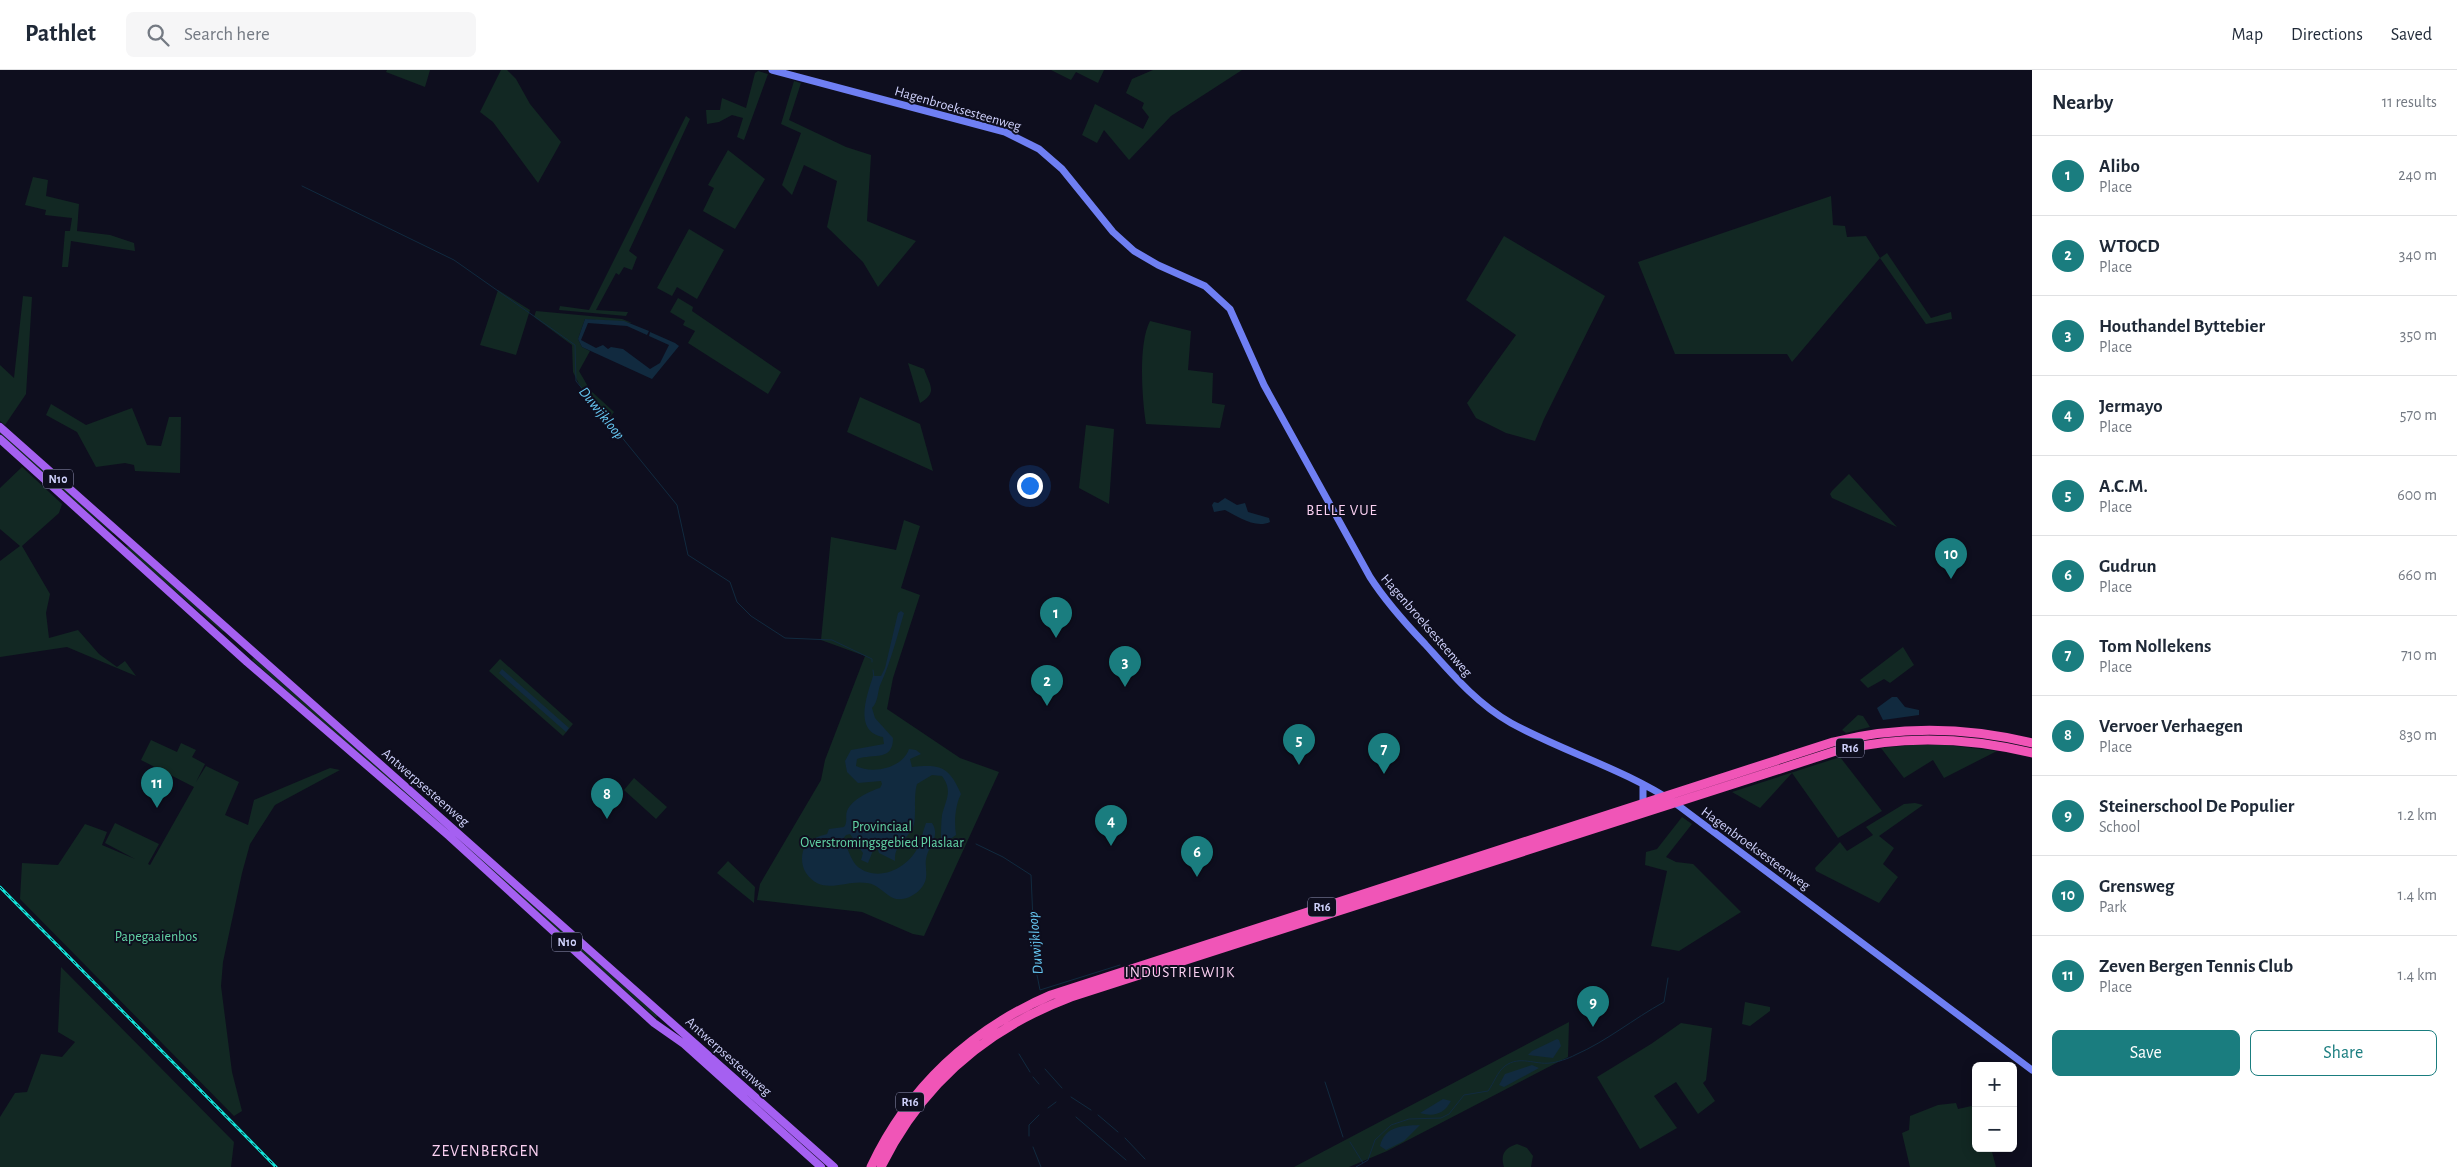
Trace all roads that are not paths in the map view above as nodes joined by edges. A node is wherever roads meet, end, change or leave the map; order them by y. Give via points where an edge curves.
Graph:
1 (772, 70) edge
2 (0, 427) edge
3 (0, 439) edge
4 (117, 530) junction
5 (109, 539) junction
6 (132, 544) junction
7 (123, 552) junction
8 (192, 612) junction
9 (243, 642) junction
10 (259, 655) junction
11 (245, 660) junction
12 (2032, 743) edge
13 (2032, 753) edge
14 (1643, 785) junction
15 (1665, 796) junction
16 (1690, 798) junction
17 (1674, 802) junction
18 (1643, 803) junction
19 (1687, 813) junction
20 (663, 1014) junction
21 (654, 1023) junction
22 (2032, 1070) edge
23 (736, 1086) junction
24 (821, 1167) edge
25 (834, 1167) edge
26 (871, 1167) edge
27 (881, 1167) edge

1 - 14 street, Hagenbroeksesteenweg via 1016,136 1039,149 1062,169 1113,232 1134,251 1216,294 1230,308 1264,385 1360,561 1389,605 1469,693 1491,710 1513,724
2 - 4 main road, Antwerpsesteenweg / N10
3 - 5 main road, Antwerpsesteenweg / N10
4 - 5 main road via 117,537
4 - 6 main road, Antwerpsesteenweg / N10
5 - 7 main road, Antwerpsesteenweg / N10
6 - 7 main road via 124,545
6 - 9 main road, Antwerpsesteenweg / N10
7 - 8 main road, Antwerpsesteenweg / N10
8 - 9 main road, N10 via 216,627 233,644 238,646
8 - 11 main road, Antwerpsesteenweg / N10
9 - 10 main road, Antwerpsesteenweg / N10
10 - 11 main road via 249,651
10 - 20 main road, Antwerpsesteenweg / N10
11 - 21 main road, Antwerpsesteenweg / N10 via 454,841
12 - 15 highway, R16 via 1956,731 1876,734 1819,746
13 - 16 highway, R16 via 1957,741 1892,741 1836,751
14 - 15 street, Hagenbroeksesteenweg
14 - 18 street
15 - 17 street, Hagenbroeksesteenweg
15 - 18 highway, R16
16 - 17 highway, R16
16 - 19 street
17 - 19 street, Hagenbroeksesteenweg
17 - 27 highway, R16 via 1034,1012 984,1042 950,1070 910,1118
18 - 26 highway, R16 via 1033,1002 989,1028 935,1073 896,1122
19 - 22 street, Hagenbroeksesteenweg
20 - 21 main road via 664,1022
20 - 23 main road, Antwerpsesteenweg / N10
21 - 23 main road, Antwerpsesteenweg / N10
23 - 24 main road, Antwerpsesteenweg / N10
23 - 25 main road, Antwerpsesteenweg / N10

